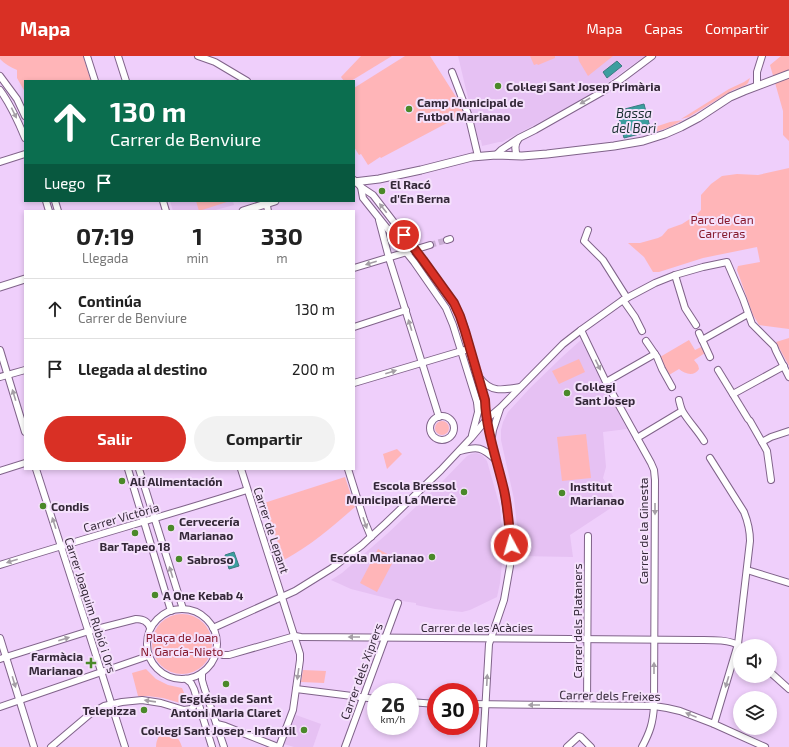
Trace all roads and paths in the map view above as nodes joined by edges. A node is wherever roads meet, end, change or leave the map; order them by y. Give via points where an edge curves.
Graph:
1 (87, 56) edge
2 (118, 56) edge
3 (198, 56) edge
4 (652, 56) edge
5 (762, 56) edge
6 (452, 72) dead end
7 (789, 74) edge
8 (0, 76) edge
9 (95, 80) edge
10 (126, 80) edge
11 (245, 80) edge
12 (757, 86) junction
13 (0, 90) edge
14 (24, 114) edge
15 (24, 135) edge
16 (519, 138) junction
17 (24, 154) edge
18 (496, 155) junction
19 (478, 156) junction
20 (517, 156) junction
21 (0, 162) edge
22 (356, 183) edge
23 (267, 205) edge
24 (247, 210) edge
25 (378, 217) junction
26 (588, 230) dead end
27 (430, 245) tunnel mouth
28 (415, 250) junction
29 (406, 253) junction
30 (389, 258) junction
31 (355, 268) edge
32 (675, 275) junction
33 (24, 279) edge
34 (0, 287) edge
35 (625, 299) junction
36 (406, 310) junction
37 (748, 314) junction
38 (696, 325) dead end
39 (355, 326) edge
40 (581, 330) junction
41 (642, 331) dead end
42 (699, 333) dead end
43 (702, 340) junction
44 (646, 341) dead end
45 (470, 348) junction
46 (0, 350) edge
47 (462, 351) junction
48 (655, 354) junction
49 (710, 357) dead end
50 (422, 362) junction
51 (784, 366) junction
52 (24, 370) edge
53 (718, 370) dead end
54 (478, 374) junction
55 (8, 375) junction
56 (0, 377) edge
57 (789, 377) edge
58 (606, 382) junction
59 (355, 384) edge
60 (520, 387) junction
61 (672, 387) dead end
62 (733, 394) junction
63 (679, 400) dead end
64 (477, 402) junction
65 (501, 407) junction
66 (682, 411) junction
67 (485, 412) junction
68 (439, 417) dead end
69 (487, 419) junction
70 (24, 429) edge
71 (789, 431) edge
72 (471, 438) junction
73 (637, 438) junction
74 (492, 440) junction
75 (704, 441) dead end
76 (762, 442) junction
77 (459, 452) junction
78 (710, 458) dead end
79 (496, 460) junction
80 (24, 463) edge
81 (36, 470) edge
82 (128, 470) edge
83 (139, 470) edge
84 (241, 470) edge
85 (348, 470) edge
86 (0, 471) edge
87 (771, 480) dead end
88 (248, 490) junction
89 (154, 519) junction
90 (144, 522) junction
91 (588, 536) dead end
92 (371, 537) junction
93 (61, 546) junction
94 (0, 565) edge
95 (747, 570) junction
96 (789, 583) edge
97 (282, 597) junction
98 (398, 603) dead end
99 (182, 609) junction
100 (171, 611) junction
101 (150, 628) junction
102 (213, 628) junction
103 (89, 632) junction
104 (295, 636) junction
105 (386, 637) junction
106 (0, 638) edge
107 (491, 638) junction
108 (588, 639) junction
109 (654, 639) junction
110 (740, 639) edge
111 (733, 644) edge
112 (216, 651) junction
113 (148, 656) junction
114 (3, 658) edge
115 (733, 664) edge
116 (101, 672) junction
117 (202, 673) junction
118 (777, 678) edge
119 (186, 679) junction
120 (296, 689) junction
121 (789, 689) edge
122 (363, 697) junction
123 (367, 698) edge
124 (20, 700) junction
125 (198, 701) junction
126 (112, 705) junction
127 (479, 705) edge
128 (485, 705) junction
129 (587, 705) junction
130 (654, 706) junction
131 (0, 707) edge
132 (217, 724) junction
133 (714, 724) junction
134 (34, 747) edge
135 (51, 747) edge
136 (126, 747) edge
137 (212, 747) edge
138 (224, 747) edge
139 (279, 747) edge
140 (345, 747) edge
141 (483, 747) edge
142 (567, 747) edge
143 (591, 747) edge
144 (642, 747) edge
145 (765, 747) edge

1 - 9 street
2 - 10 street
3 - 11 street via 215,62
4 -> 16 street via 602,92
5 - 12 street via 756,72
6 - 19 street via 468,114
7 - 12 street
8 - 14 street via 17,99
12 - 20 street via 730,98 681,127 643,141
13 -> 15 street via 16,115
16 - 18 street
16 - 20 street via 515,146
17 - 21 street
18 - 19 street
18 - 20 street
19 - 22 street
22 - 25 street via 363,198
28 -> 22 street via 373,195
23 - 24 street
25 - 29 street
25 - 30 street
26 - 35 street via 584,241 603,260
27 - 28 street
28 - 29 street
28 - 45 street via 454,303
29 - 30 street
29 - 47 street via 446,308
30 -> 31 street
30 - 36 street
32 - 35 street
32 - 37 street via 726,262
32 - 38 street via 685,308
33 - 34 street
35 - 40 street
35 - 41 street
36 - 39 street
50 -> 36 street
37 - 43 street
37 - 51 street via 752,324 774,346
40 -> 58 street, Carrer de la Ginesta
40 - 60 street via 563,344
42 - 43 street
43 - 49 street
44 - 48 street
45 - 47 street
45 - 54 street
46 - 55 street
47 - 50 street
47 - 64 street
48 - 58 street
48 - 61 street
59 -> 50 street
50 - 68 street
51 - 57 street
51 - 62 street
52 - 55 street
53 - 62 street
54 - 60 street via 489,387 503,390
54 - 67 street via 485,400
55 - 56 street
70 -> 55 street
58 - 73 street, Carrer de la Ginesta
60 - 65 street
62 - 76 street
63 - 66 street
64 - 67 street
64 - 72 street via 478,412
65 - 69 street
65 - 74 street
66 - 73 street
66 - 75 street
67 - 69 street
69 - 72 street
69 - 74 street
71 - 76 street
72 - 77 street
73 -> 109 street, Carrer de la Ginesta via 653,467 655,480
74 - 79 street
76 - 87 street
77 - 79 street via 471,448 481,449
77 - 92 street
78 - 95 street via 747,520 750,533
79 - 107 street via 504,490 511,545 504,600
80 - 86 street
93 -> 81 street, Carrer Joaquim Rubió i Ors
82 - 90 street
83 - 89 street
84 - 88 street, Carrer de Lepant
85 -> 92 street
88 - 89 street, Carrer Victòria
88 - 97 street, Carrer de Lepant
89 - 90 street, Carrer Victòria
99 -> 89 street
90 - 93 street, Carrer Victòria
90 - 100 street
91 - 108 street, Carrer dels Plataners
92 - 97 street via 332,568
93 -> 94 street, Carrer Victòria
93 - 103 street, Carrer Joaquim Rubió i Ors
95 - 96 street
95 - 110 street
97 - 102 street
97 - 104 street, Carrer de Lepant
98 - 105 street, Carrer dels Xiprers
99 - 100 street
99 - 102 street via 200,614
100 - 101 street via 162,615
101 - 103 street via 143,620 136,619
101 - 113 street via 147,640
102 - 112 street via 217,641
114 -> 103 street
103 - 116 street, Carrer Joaquim Rubió i Ors
105 -> 104 street, Carrer de les Acàcies
104 - 112 street, Carrer de les Acàcies via 228,655
104 -> 120 street, Carrer de Lepant via 300,657
105 - 107 street, Carrer de les Acàcies
105 - 122 street, Carrer dels Xiprers
106 - 114 street
107 - 108 street, Carrer de les Acàcies
128 -> 107 street
108 - 109 street, Carrer de les Acàcies
108 - 129 street, Carrer dels Plataners
109 - 111 street, Carrer de les Acàcies via 718,640
130 -> 109 street, Carrer de la Ginesta
112 - 117 street via 209,667
113 - 116 street
113 - 119 street via 162,673 175,679
114 -> 124 street
115 -> 133 street
116 - 124 street
116 - 126 street, Carrer Joaquim Rubió i Ors
117 - 119 street
117 - 132 street
118 - 121 street
119 - 125 street
120 - 122 street
120 - 139 street, Carrer de Lepant via 293,710
122 - 123 street
122 - 140 street, Carrer dels Xiprers
124 - 131 street
124 - 134 street
125 -> 126 street via 194,706 184,710 142,700
125 - 137 street
126 - 135 street via 104,706 90,714
126 - 136 street, Carrer Joaquim Rubió i Ors
127 - 128 street, Carrer dels Freixes
129 -> 128 street, Carrer dels Freixes
128 - 141 street
129 - 130 street, Carrer dels Freixes
133 -> 130 street, Carrer dels Freixes via 680,711
130 - 144 street, Carrer de la Ginesta via 652,726
132 - 138 street
132 - 139 street
133 - 145 street, Carrer dels Freixes
142 - 143 street via 579,736

